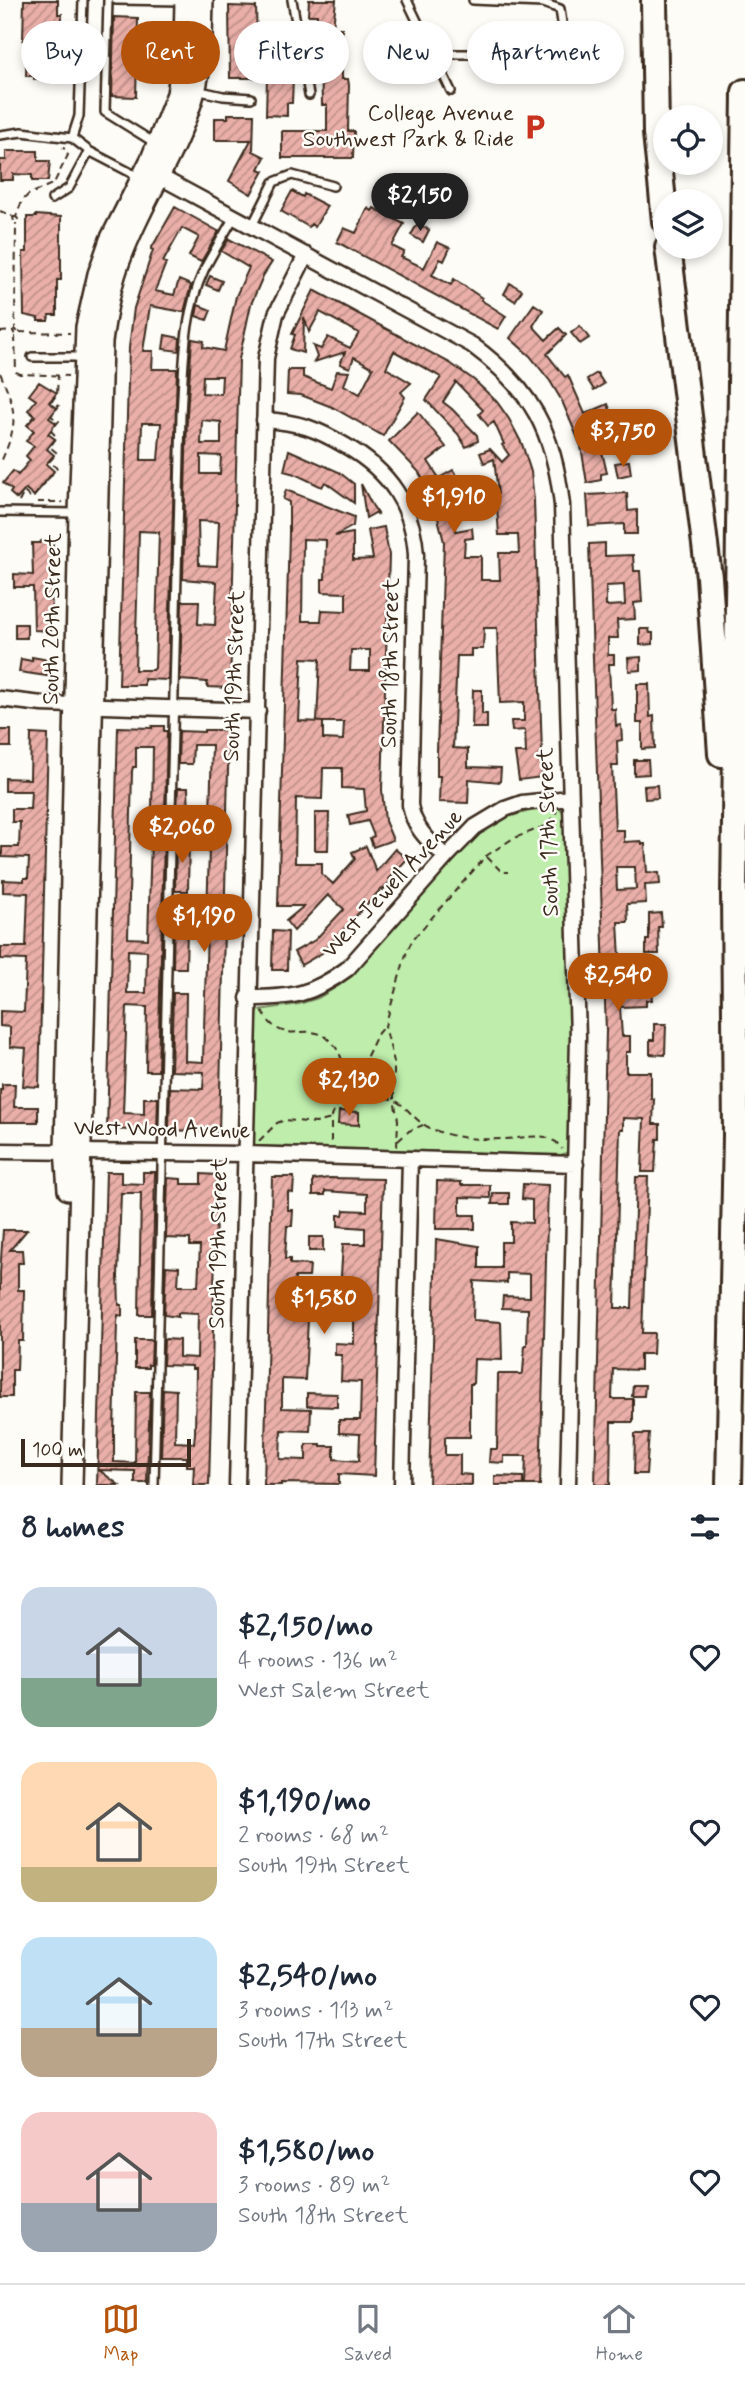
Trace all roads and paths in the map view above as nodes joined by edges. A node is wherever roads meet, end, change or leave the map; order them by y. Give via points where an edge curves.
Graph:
1 (83, 0) edge
2 (108, 0) edge
3 (116, 0) edge
4 (292, 0) edge
5 (407, 0) edge
6 (473, 0) edge
7 (194, 1) edge
8 (654, 4) edge
9 (418, 21) edge
10 (453, 54) edge
11 (449, 84) edge
12 (187, 87) junction
13 (452, 91) dead end
14 (745, 92) edge
15 (309, 95) dead end
16 (251, 98) dead end
17 (0, 135) edge
18 (72, 138) junction
19 (58, 144) dead end
20 (158, 144) junction
21 (89, 151) junction
22 (149, 175) junction
23 (333, 186) dead end
24 (662, 189) edge
25 (52, 199) dead end
26 (0, 211) edge
27 (14, 217) junction
28 (234, 217) junction
29 (252, 226) junction
30 (306, 255) junction
31 (669, 259) edge
32 (15, 331) junction
33 (0, 332) edge
34 (74, 333) dead end
35 (32, 357) dead end
36 (84, 358) junction
37 (0, 373) edge
38 (58, 375) dead end
39 (264, 420) junction
40 (57, 437) junction
41 (63, 442) dead end
42 (0, 464) edge
43 (19, 502) dead end
44 (0, 512) edge
45 (88, 513) junction
46 (0, 699) edge
47 (84, 705) junction
48 (174, 708) junction
49 (258, 711) junction
50 (570, 798) junction
51 (558, 808) dead end
52 (486, 856) junction
53 (446, 857) junction
54 (500, 870) junction
55 (508, 872) dead end
56 (497, 876) dead end
57 (734, 894) junction
58 (248, 998) junction
59 (262, 1007) dead end
60 (385, 1026) junction
61 (350, 1077) junction
62 (394, 1100) junction
63 (331, 1119) junction
64 (424, 1125) junction
65 (398, 1141) junction
66 (258, 1142) dead end
67 (73, 1150) junction
68 (0, 1151) edge
69 (162, 1152) junction
70 (563, 1152) dead end
71 (244, 1154) junction
72 (331, 1157) junction
73 (404, 1158) junction
74 (576, 1164) junction
75 (72, 1485) edge
76 (154, 1485) edge
77 (237, 1485) edge
78 (402, 1485) edge
79 (568, 1485) edge
80 (729, 1485) edge

1 - 18 lane via 79,116
2 - 20 lane via 105,112
3 - 7 lane
4 - 15 lane
5 - 9 lane
6 - 10 lane via 542,3 560,9 563,30 549,52
7 - 12 street, South 20th Street via 201,46
8 - 24 highway
11 - 13 lane
12 - 16 lane
12 - 20 street, South 20th Street
12 - 22 street, South 20th Street via 172,152
14 - 57 highway
17 - 18 lane via 22,132
18 - 21 lane
19 - 27 path via 68,155 54,183 28,195
20 - 22 street, South 20th Street
21 - 22 lane
21 - 25 lane via 69,188
22 - 28 street, South 17th Street
22 - 36 street, South 20th Street via 117,223 101,265 86,327
22 - 45 street, South 20th Street via 106,314
23 - 29 lane via 292,175 274,182
26 - 27 path
27 - 32 path via 18,219
28 - 29 street, South 17th Street
28 - 48 lane via 204,271 188,319 181,415
29 - 30 street, South 17th Street
30 - 39 street, South 19th Street via 271,330
30 - 50 street, South 17th Street via 492,359 519,388 546,431 555,456 562,505
31 - 57 highway via 709,577
32 - 33 path
32 - 34 path
35 - 36 lane
36 - 45 street, South 20th Street
37 - 42 path via 15,424
38 - 40 path via 52,401 59,406 51,416 59,421 51,431
39 - 49 street, South 19th Street
39 - 53 street, South 18th Street via 311,427 354,450 383,472 404,504 415,535 416,555 410,805 420,833
40 - 41 path
40 - 43 path via 50,447 57,453 49,462 57,468 32,500 24,492
44 - 45 lane
45 - 47 street, South 20th Street
46 - 47 street
47 - 48 street
47 - 67 street, South 20th Street
48 - 49 street
48 - 69 lane
49 - 58 street, South 19th Street
50 - 53 street, West Jewell Avenue via 505,809 475,827
50 - 74 street, South 17th Street via 578,1037
51 - 52 path via 548,825 512,839
52 - 54 path
52 - 60 path via 413,939
53 - 58 street, West Jewell Avenue via 347,969 329,982 296,996
54 - 55 path
54 - 56 path
57 - 80 highway via 736,1135
58 - 71 street, South 19th Street
59 - 61 path via 263,1014 281,1031 315,1032 328,1038
60 - 61 path
60 - 62 path via 394,1062
61 - 62 path via 362,1097
61 - 63 path
62 - 64 path
62 - 65 path
63 - 66 path via 316,1123 285,1120
63 - 72 path
64 - 65 path
64 - 70 path via 474,1138 545,1137
65 - 73 path
67 - 68 street, West Wood Avenue
67 - 69 street, West Wood Avenue
67 - 75 street, South 20th Street
69 - 71 street, West Wood Avenue
69 - 76 lane
71 - 72 street, West Wood Avenue
71 - 77 street, South 19th Street
72 - 73 street, West Wood Avenue
73 - 74 street, West Wood Avenue
73 - 78 street
74 - 79 street, South 17th Street

